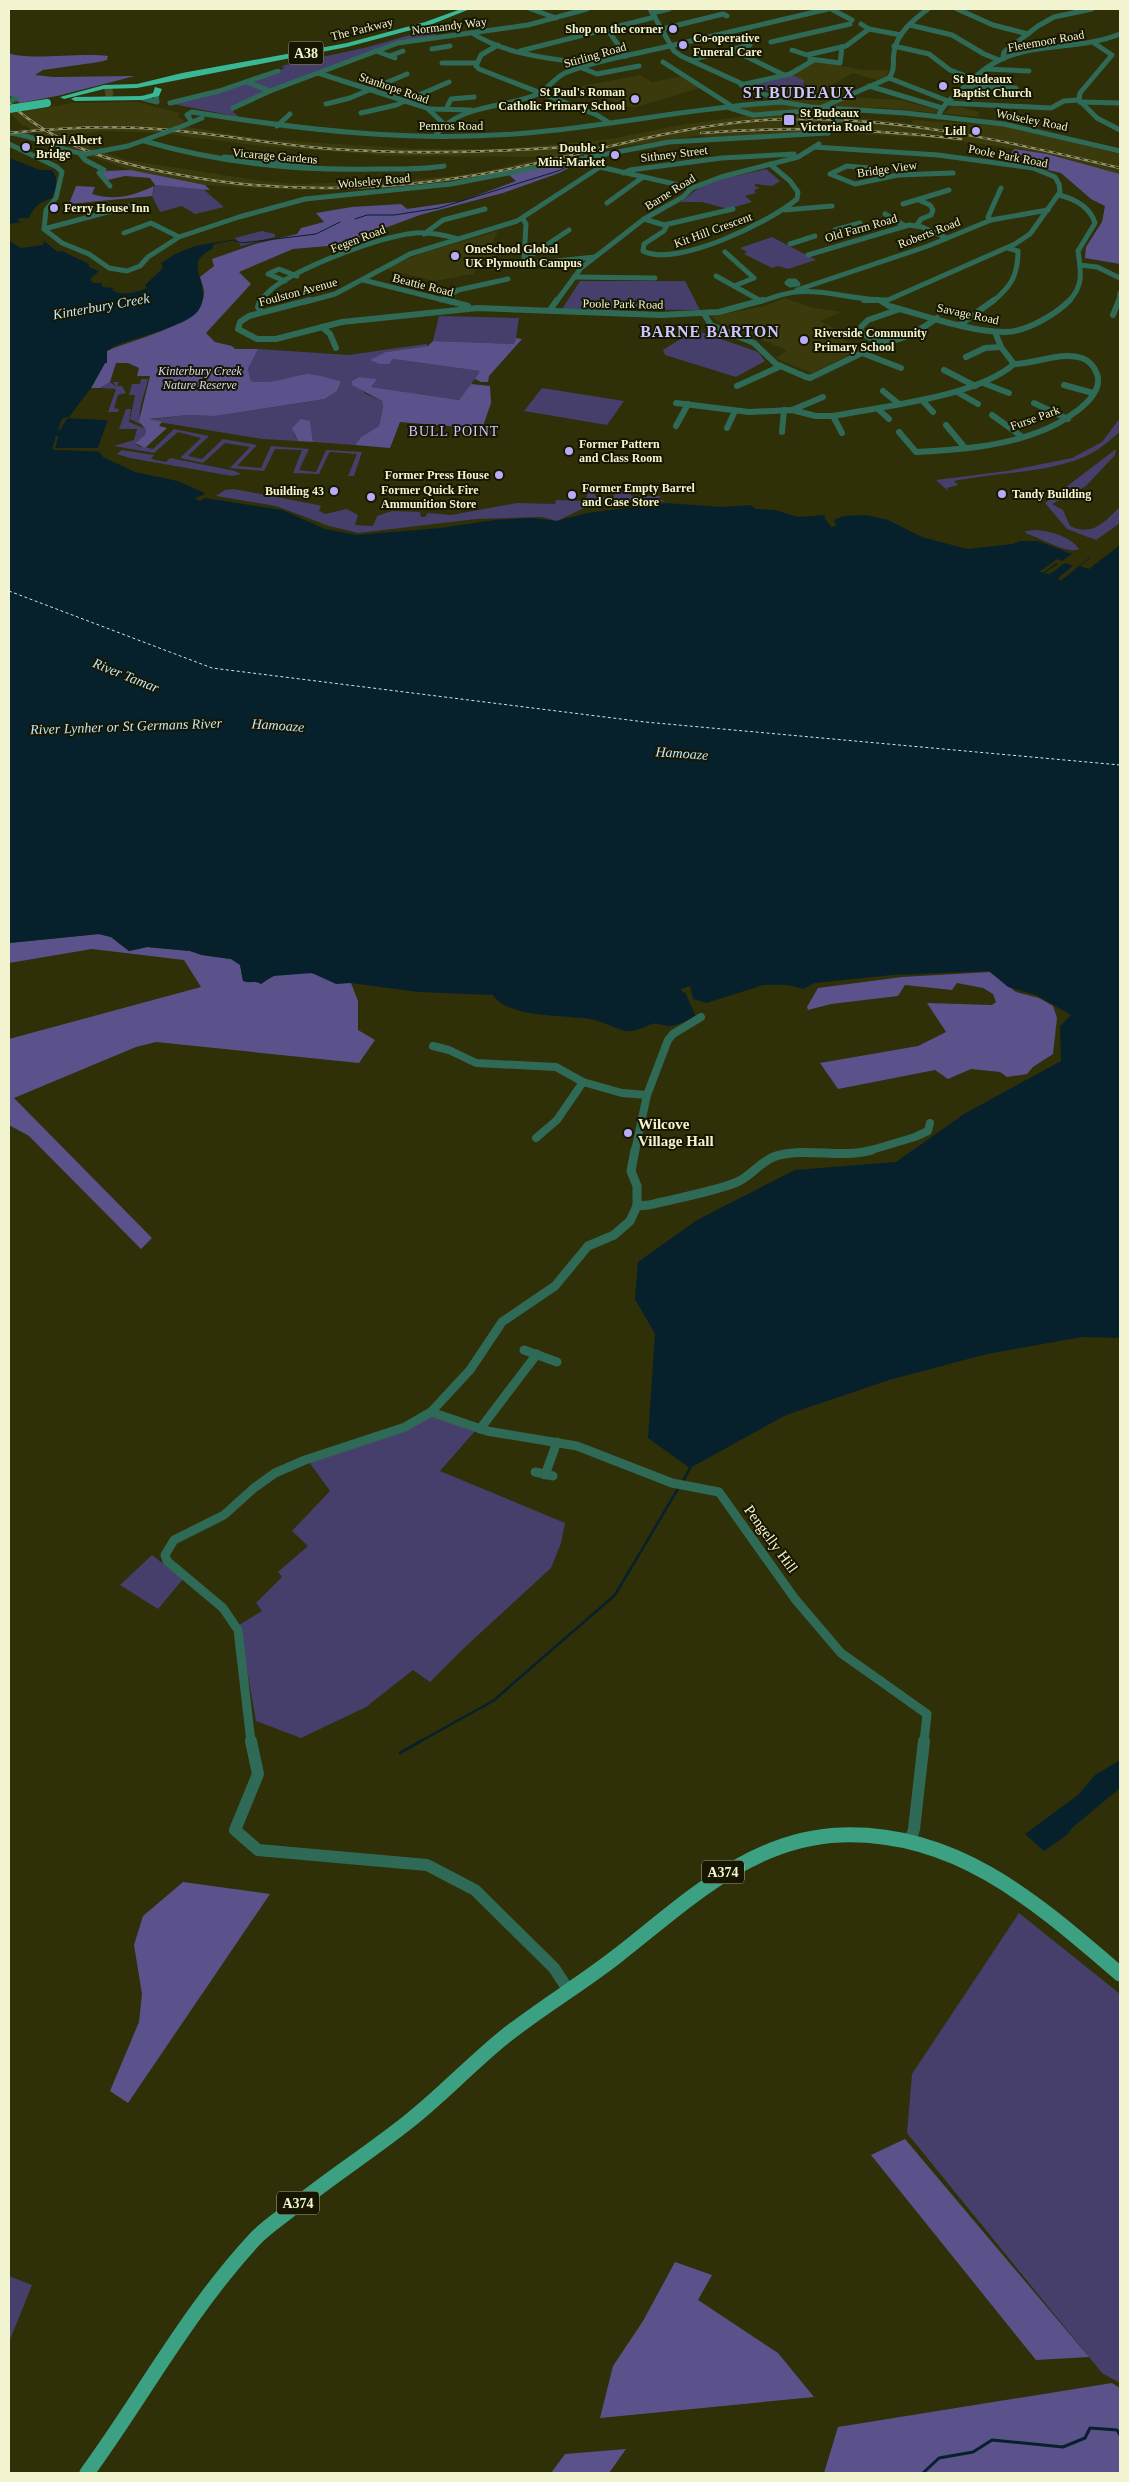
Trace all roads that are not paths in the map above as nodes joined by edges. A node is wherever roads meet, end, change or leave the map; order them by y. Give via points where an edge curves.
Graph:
1 (467, 9) edge
2 (476, 9) edge
3 (531, 9) edge
4 (588, 9) edge
5 (669, 9) edge
6 (829, 9) edge
7 (928, 9) edge
8 (957, 9) edge
9 (1092, 9) edge
10 (652, 13) edge
11 (727, 16) dead end
12 (558, 18) junction
13 (851, 22) junction
14 (910, 25) junction
15 (607, 29) junction
16 (662, 29) junction
17 (869, 29) junction
18 (472, 33) junction
19 (1028, 34) junction
20 (1120, 34) edge
21 (901, 35) junction
22 (427, 38) junction
23 (772, 42) dead end
24 (1094, 43) junction
25 (498, 44) junction
26 (750, 45) dead end
27 (450, 46) dead end
28 (671, 46) junction
29 (842, 46) junction
30 (894, 46) junction
31 (733, 50) junction
32 (792, 50) dead end
33 (376, 51) junction
34 (403, 51) dead end
35 (520, 51) junction
36 (807, 55) junction
37 (390, 56) junction
38 (626, 56) junction
39 (681, 56) junction
40 (395, 58) dead end
41 (675, 58) dead end
42 (1005, 58) junction
43 (666, 60) dead end
44 (690, 60) junction
45 (814, 60) junction
46 (999, 60) junction
47 (450, 63) dead end
48 (476, 63) junction
49 (593, 65) junction
50 (636, 66) dead end
51 (582, 68) junction
52 (986, 69) junction
53 (278, 71) dead end
54 (1029, 71) dead end
55 (318, 73) junction
56 (407, 74) dead end
57 (784, 75) junction
58 (889, 78) junction
59 (974, 79) junction
60 (247, 82) junction
61 (448, 82) dead end
62 (139, 85) junction
63 (741, 85) junction
64 (869, 86) junction
65 (965, 86) junction
66 (1016, 88) dead end
67 (370, 90) junction
68 (270, 91) junction
69 (157, 92) junction
70 (758, 92) junction
71 (105, 93) tunnel mouth
72 (540, 93) junction
73 (96, 94) junction
74 (474, 96) dead end
75 (64, 97) junction
76 (16, 98) dead end
77 (75, 99) junction
78 (130, 99) junction
79 (406, 101) junction
80 (1080, 101) junction
81 (9, 102) edge
82 (46, 102) junction
83 (782, 102) junction
84 (948, 102) junction
85 (1120, 102) edge
86 (170, 103) dead end
87 (790, 103) junction
88 (326, 104) dead end
89 (755, 104) junction
90 (747, 105) junction
91 (730, 106) junction
92 (9, 108) edge
93 (233, 108) dead end
94 (709, 108) junction
95 (820, 108) junction
96 (942, 108) junction
97 (429, 109) junction
98 (446, 109) junction
99 (473, 110) junction
100 (788, 111) junction
101 (842, 111) junction
102 (361, 113) dead end
103 (743, 113) junction
104 (290, 114) dead end
105 (210, 115) junction
106 (938, 117) junction
107 (190, 121) junction
108 (608, 122) junction
109 (444, 124) junction
110 (277, 126) junction
111 (1120, 130) edge
112 (9, 133) edge
113 (827, 134) junction
114 (435, 136) junction
115 (144, 141) junction
116 (9, 144) edge
117 (814, 147) junction
118 (868, 150) junction
119 (1120, 150) edge
120 (804, 153) junction
121 (84, 154) junction
122 (194, 156) junction
123 (586, 157) junction
124 (234, 158) junction
125 (229, 163) junction
126 (770, 164) junction
127 (314, 165) junction
128 (444, 166) dead end
129 (600, 167) junction
130 (862, 167) junction
131 (868, 168) dead end
132 (311, 170) junction
133 (355, 170) junction
134 (623, 173) junction
135 (953, 173) dead end
136 (643, 177) junction
137 (110, 186) dead end
138 (692, 188) junction
139 (1001, 188) dead end
140 (949, 190) dead end
141 (1059, 196) junction
142 (918, 200) junction
143 (607, 203) dead end
144 (904, 204) dead end
145 (134, 206) dead end
146 (828, 207) dead end
147 (485, 209) dead end
148 (733, 209) dead end
149 (785, 210) junction
150 (1048, 210) junction
151 (877, 216) dead end
152 (523, 219) junction
153 (644, 220) junction
154 (991, 220) junction
155 (860, 223) dead end
156 (664, 225) junction
157 (851, 226) junction
158 (905, 226) junction
159 (917, 226) junction
160 (44, 229) junction
161 (569, 230) dead end
162 (836, 230) dead end
163 (124, 233) dead end
164 (424, 234) junction
165 (815, 236) dead end
166 (866, 236) junction
167 (179, 237) junction
168 (947, 238) junction
169 (458, 239) junction
170 (806, 239) junction
171 (1020, 241) junction
172 (790, 244) dead end
173 (1008, 248) junction
174 (821, 250) junction
175 (1018, 251) junction
176 (725, 252) dead end
177 (808, 255) dead end
178 (525, 257) junction
179 (595, 257) junction
180 (1080, 265) junction
181 (297, 276) junction
182 (716, 276) dead end
183 (574, 277) junction
184 (655, 278) dead end
185 (1120, 278) edge
186 (508, 279) dead end
187 (363, 280) junction
188 (285, 282) junction
189 (819, 282) junction
190 (798, 284) dead end
191 (812, 284) junction
192 (734, 286) junction
193 (795, 292) junction
194 (812, 292) junction
195 (1120, 293) edge
196 (441, 300) junction
197 (761, 301) junction
198 (882, 301) junction
199 (478, 308) junction
200 (900, 309) junction
201 (550, 310) junction
202 (261, 312) junction
203 (704, 314) junction
204 (1113, 315) dead end
205 (937, 318) junction
206 (961, 324) junction
207 (322, 327) junction
208 (996, 332) junction
209 (1001, 347) junction
210 (336, 348) dead end
211 (966, 357) dead end
212 (1014, 364) junction
213 (781, 366) junction
214 (901, 368) dead end
215 (944, 370) dead end
216 (983, 383) junction
217 (1064, 384) dead end
218 (737, 386) dead end
219 (975, 386) junction
220 (883, 391) dead end
221 (957, 392) junction
222 (1093, 393) junction
223 (1008, 394) dead end
224 (823, 397) dead end
225 (922, 400) junction
226 (676, 403) dead end
227 (1034, 403) dead end
228 (688, 404) junction
229 (899, 404) junction
230 (978, 404) dead end
231 (878, 409) junction
232 (781, 410) junction
233 (792, 410) junction
234 (735, 411) junction
235 (933, 412) dead end
236 (832, 416) junction
237 (992, 416) dead end
238 (1068, 418) junction
239 (889, 419) dead end
240 (946, 425) dead end
241 (676, 426) dead end
242 (727, 428) dead end
243 (782, 432) dead end
244 (900, 432) dead end
245 (842, 433) dead end
246 (1021, 436) junction
247 (965, 448) junction
248 (701, 1017) dead end
249 (433, 1046) dead end
250 (583, 1082) junction
251 (647, 1095) junction
252 (930, 1123) dead end
253 (536, 1138) dead end
254 (637, 1206) junction
255 (524, 1350) dead end
256 (537, 1354) junction
257 (557, 1362) dead end
258 (431, 1412) junction
259 (480, 1429) junction
260 (557, 1442) junction
261 (544, 1474) dead end
262 (910, 1842) junction
263 (1120, 1974) edge
264 (570, 1991) junction
265 (87, 2473) edge

1 - 62 highway, The Parkway / A38 via 364,41
2 - 69 highway, The Parkway / A38 via 371,42 168,85
3 - 12 street
4 - 12 street, Normandy Way
5 - 10 street
6 - 13 street
6 - 28 street, Stirling Road
7 - 14 street
8 - 19 street via 993,25
9 - 19 street via 1054,17
10 - 15 street
10 - 16 street
11 - 16 street via 723,14
12 - 18 street, Normandy Way
13 - 17 street via 863,21 861,24
13 - 23 street
14 - 21 street
14 - 46 street via 952,35
15 - 35 street
15 - 38 street
16 - 28 street
17 - 21 street
17 - 29 street
18 - 22 street, Normandy Way
18 - 25 street
19 - 42 street via 1004,52
20 - 24 street, Fletemoor Road
21 - 30 street
22 - 27 street via 434,48
22 - 33 street, Normandy Way
24 - 42 street, Fletemoor Road
24 - 80 street via 1112,55 1080,94
25 - 35 street
25 - 48 street
26 - 31 street
28 - 38 street, Stirling Road
28 - 39 street
29 - 36 street
29 - 45 street via 841,63
30 - 58 street via 895,70
30 - 59 street via 930,54 950,70
31 - 44 street
31 - 57 street
32 - 36 street
33 - 37 street
33 - 55 street, Normandy Way
34 - 37 street
35 - 49 street
36 - 45 street
37 - 40 street
38 - 49 street, Stirling Road
39 - 41 street
39 - 44 street
42 - 46 street, Fletemoor Road
43 - 91 street via 663,62
44 - 63 street
45 - 57 street
46 - 52 street, Fletemoor Road
47 - 48 street
48 - 72 street via 485,73
49 - 51 street, Stirling Road
50 - 51 street via 597,74
51 - 72 street, Stirling Road via 557,77
52 - 54 street
52 - 59 street, Fletemoor Road
53 - 60 street
55 - 67 street, Stanhope Road
55 - 68 street, Normandy Way
56 - 67 street
57 - 63 street
58 - 64 street
58 - 84 street
59 - 65 street, Fletemoor Road
60 - 68 street
60 - 86 street
61 - 79 street
62 - 69 highway
62 - 75 highway, A38 via 104,87
62 - 78 highway via 118,91
63 - 70 street
64 - 95 street
64 - 96 street
65 - 66 street
65 - 84 street, Fletemoor Road
67 - 79 street, Stanhope Road
67 - 88 street
68 - 93 street, Normandy Way
69 - 78 highway, The Parkway
70 - 83 street
70 - 89 street via 770,100
71 - 73 highway, A38
72 - 99 street, Stirling Road
72 - 108 street via 597,114
73 - 75 highway, A38
73 - 77 highway, A38
74 - 98 street via 451,98
75 - 82 highway, A38
76 - 81 street
77 - 78 highway, A38
77 - 82 highway, A38
79 - 97 street, Stanhope Road
79 - 102 street
80 - 84 street via 1064,101 1051,108
80 - 85 street
80 - 111 street via 1097,118
82 - 92 highway, A38, bridge
83 - 87 street, Wolseley Road
83 - 89 street, Pemros Road
84 - 96 street, Fletemoor Road
87 - 95 street, Wolseley Road
87 - 100 street via 794,107
89 - 90 street, Pemros Road
90 - 91 street, Pemros Road
90 - 103 street via 740,108
91 - 94 street, Pemros Road
94 - 103 street, Pemros Road via 730,108
94 - 108 street, Pemros Road
95 - 101 street, Wolseley Road
96 - 106 street, Fletemoor Road
97 - 98 street, Stirling Road
97 - 109 street, Stanhope Road
98 - 99 street, Stirling Road
99 - 109 street, Stirling Road
100 - 101 street, Wolseley Road
100 - 103 street, Pemros Road
101 - 106 street, Wolseley Road
101 - 113 street, bridge
104 - 110 street
105 - 107 street
105 - 107 street, Pemros Road via 192,112 187,115
105 - 110 street, Pemros Road
106 - 119 street, Wolseley Road via 1019,126
107 - 115 street, bridge
108 - 114 street, Pemros Road via 502,135
109 - 114 street
110 - 114 street, Pemros Road via 361,134
112 - 121 street via 35,137
113 - 117 street, Barne Road
113 - 123 street, Wolseley Road via 669,142
115 - 121 street, bridge
115 - 122 street, Vicarage Gardens
116 - 160 street via 62,172 56,198 46,210
117 - 118 street, Poole Park Road
117 - 120 street, Barne Road
118 - 130 street, Bridge View
118 - 141 street, Poole Park Road via 958,157 1036,169 1055,177
120 - 126 street, Barne Road
120 - 134 street, Sithney Street via 727,158
121 - 137 street via 85,160 104,170 99,174
122 - 124 street, Vicarage Gardens
122 - 125 street, Vicarage Gardens
123 - 129 street
123 - 167 street, Wolseley Road via 451,184 305,199
124 - 125 street via 228,160
124 - 127 street, Vicarage Gardens
125 - 132 street, Vicarage Gardens
126 - 138 street, Barne Road via 715,178
126 - 149 street via 798,192 797,199
127 - 132 street via 316,168
127 - 133 street, Vicarage Gardens
128 - 133 street, Vicarage Gardens
129 - 134 street
129 - 152 street, Foulston Avenue
130 - 131 street, Bridge View
130 - 135 street, Bridge View via 846,166 830,174 854,184 898,175
132 - 133 street, Vicarage Gardens
134 - 136 street
136 - 138 street
136 - 143 street
138 - 153 street, Barne Road
139 - 154 street via 988,217
140 - 142 street
141 - 150 street
141 - 180 street, Savage Road via 1086,208 1095,220 1094,227 1080,245
142 - 144 street
142 - 159 street via 933,210
145 - 160 street
146 - 149 street
147 - 164 street via 438,223
148 - 156 street
149 - 156 street, Kit Hill Crescent via 728,237 672,256 654,256 643,251 644,244 664,231
150 - 154 street, Roberts Road
150 - 171 street via 1030,234
151 - 158 street via 887,213
152 - 169 street, Foulston Avenue
152 - 178 street via 526,224
153 - 156 street, Kit Hill Crescent
153 - 179 street, Barne Road
154 - 168 street, Roberts Road
155 - 157 street
157 - 162 street
157 - 166 street
158 - 159 street, Old Farm Road
158 - 166 street, Old Farm Road
159 - 168 street, Old Farm Road
160 - 167 street, Wolseley Road via 62,243 120,271 134,270
161 - 178 street
163 - 167 street via 151,223
164 - 169 street, Fegen Road
164 - 181 street, Fegen Road via 381,240
165 - 170 street
166 - 174 street, Old Farm Road
168 - 189 street, Roberts Road
169 - 187 street, Foulston Avenue via 396,260
170 - 172 street
170 - 174 street
171 - 173 street
171 - 175 street
173 - 175 street
173 - 198 street via 896,298
174 - 177 street, Old Farm Road
175 - 206 street via 1017,272 1007,289
176 - 192 street via 754,278
178 - 179 street via 526,262 536,263
179 - 183 street, Barne Road
180 - 185 street via 1097,267
180 - 208 street, Savage Road via 1080,287 1060,310 1026,327
181 - 188 street, Fegen Road
181 - 188 street via 279,269 268,274
182 - 192 street
183 - 184 street
183 - 201 street, Barne Road
186 - 196 street via 458,290
187 - 196 street, Beattie Road
187 - 202 street, Foulston Avenue via 322,298
188 - 202 street, Fegen Road via 273,288 259,302
189 - 191 street, Roberts Road
189 - 194 street
190 - 191 street, Roberts Road
191 - 193 street, Roberts Road
192 - 197 street
193 - 194 street, Poole Park Road
193 - 197 street, Poole Park Road
194 - 198 street, Savage Road
195 - 204 street
196 - 199 street, Beattie Road
197 - 203 street, Poole Park Road
198 - 200 street, Savage Road
199 - 201 street, Foulston Avenue
199 - 207 street, Foulston Avenue via 375,318
200 - 205 street, Savage Road
200 - 205 street via 864,321 859,328 861,332 878,340 898,340 918,332
201 - 203 street, Poole Park Road via 616,315
202 - 207 street, Foulston Avenue via 240,322 238,328 242,333 257,339 276,339
203 - 213 street via 711,324 754,343 769,360
205 - 206 street, Savage Road
206 - 208 street, Savage Road
207 - 210 street via 330,334
208 - 209 street
209 - 211 street via 984,348
209 - 212 street
212 - 216 street
212 - 222 street via 1061,356 1088,361 1100,382
213 - 214 street via 810,378 865,353
213 - 218 street
215 - 219 street
216 - 219 street
216 - 223 street
217 - 222 street
219 - 221 street
220 - 229 street
221 - 225 street
221 - 230 street
222 - 238 street, Furse Park
224 - 233 street
225 - 229 street
225 - 235 street
226 - 228 street
227 - 238 street
228 - 234 street
228 - 241 street
229 - 231 street
231 - 236 street
231 - 239 street
232 - 233 street
232 - 234 street
232 - 243 street
233 - 236 street
234 - 242 street
236 - 245 street
237 - 246 street
238 - 246 street, Furse Park
240 - 247 street
244 - 247 street, Furse Park via 916,452
246 - 247 street, Furse Park
248 - 251 street via 668,1040
249 - 250 street via 476,1063 556,1067
250 - 251 street via 622,1093
250 - 253 street via 554,1125
251 - 254 street via 631,1171 637,1186
252 - 254 street via 922,1136 873,1150 780,1155 736,1183
254 - 258 street via 630,1221 614,1235 588,1246 555,1286 502,1322 470,1370
255 - 256 street
256 - 257 street
256 - 259 street
258 - 259 street, Pengelly Hill
258 - 264 street via 405,1427 275,1473 224,1515 174,1540 166,1555 167,1561 223,1608 238,1630 250,1735 258,1774 235,1830 258,1850 427,1865 475,1890 554,1968
259 - 260 street, Pengelly Hill
260 - 261 street
260 - 262 street, Pengelly Hill via 578,1446 672,1483 718,1492 795,1599 841,1653 926,1714
262 - 263 main road, A374 via 952,1853 981,1867 1060,1923
262 - 264 main road, A374 via 868,1835 815,1837 763,1852 702,1887
264 - 265 main road, A374 via 502,2038 430,2104 255,2238 210,2295

